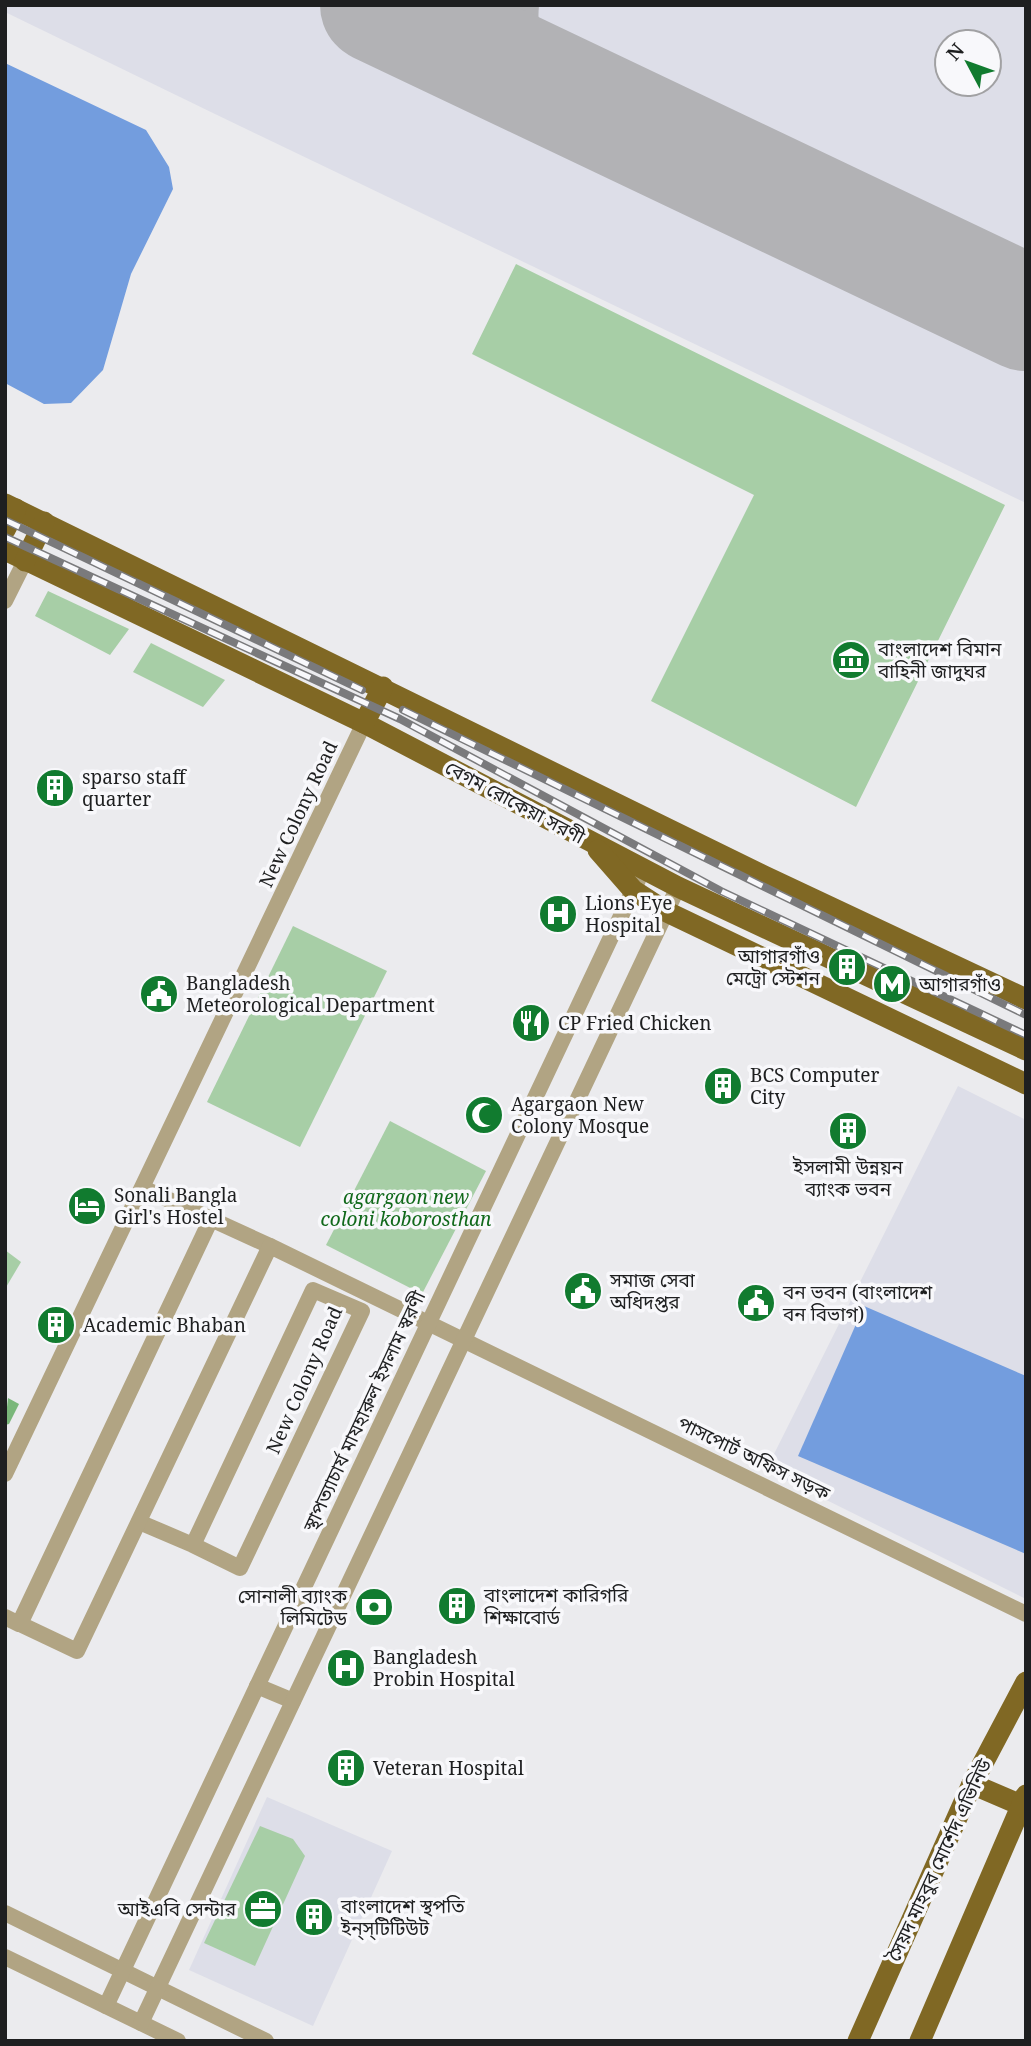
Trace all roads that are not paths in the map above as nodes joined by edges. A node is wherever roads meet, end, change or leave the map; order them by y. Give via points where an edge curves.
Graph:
1 (11, 506) edge
2 (44, 522) junction
3 (5, 530) edge
4 (5, 550) edge
5 (25, 561) junction
6 (5, 601) edge
7 (383, 687) junction
8 (365, 723) junction
9 (592, 842) junction
10 (643, 869) junction
11 (678, 887) junction
12 (633, 890) junction
13 (667, 912) junction
14 (1026, 999) edge
15 (1026, 1050) edge
16 (1026, 1084) edge
17 (143, 1188) junction
18 (211, 1219) junction
19 (270, 1245) junction
20 (429, 1322) junction
21 (464, 1339) junction
22 (124, 1403) junction
23 (5, 1474) edge
24 (139, 1522) junction
25 (193, 1545) junction
26 (1026, 1614) edge
27 (5, 1617) edge
28 (1026, 1682) edge
29 (257, 1686) junction
30 (293, 1701) junction
31 (972, 1784) junction
32 (1024, 1803) edge
33 (5, 1913) edge
34 (5, 1957) edge
35 (123, 1971) junction
36 (158, 1988) junction
37 (106, 2006) junction
38 (141, 2023) junction
39 (178, 2041) edge
40 (266, 2041) edge
41 (858, 2041) edge
42 (920, 2041) edge

1 - 2 main road
1 - 3 main road
2 - 5 main road
2 - 7 main road
4 - 5 main road, বেগম রোকেয়া সরণী
5 - 6 street
5 - 8 main road, বেগম রোকেয়া সরণী
7 - 8 main road
7 - 14 main road via 764,876
8 - 9 main road, বেগম রোকেয়া সরণী
8 - 17 street, New Colony Road
9 - 10 main road, বেগম রোকেয়া সরণী
9 - 12 main road
10 - 11 main road, বেগম রোকেয়া সরণী
10 - 12 street, স্থাপত্যাচার্য মাযহারুল ইসলাম স্বরণী
11 - 13 street
11 - 15 main road, বেগম রোকেয়া সরণী
12 - 13 main road
12 - 20 street, স্থাপত্যাচার্য মাযহারুল ইসলাম স্বরণী
13 - 16 main road
13 - 21 street
17 - 18 street, New Colony Road
17 - 23 street, New Colony Road
18 - 19 street, New Colony Road
18 - 22 street
19 - 20 street, New Colony Road
19 - 24 street
20 - 21 street, New Colony Road
20 - 29 street, স্থাপত্যাচার্য মাযহারুল ইসলাম স্বরণী
21 - 26 street, পাসপোর্ট অফিস সড়ক
21 - 30 street
22 - 24 street via 20,1624 76,1651
22 - 27 street via 19,1624
24 - 25 street, New Colony Road
25 - 25 street, New Colony Road via 313,1290 362,1311 240,1569
28 - 31 main road, সৈয়দ মাহবুব মোর্শেদ এভিনিউ
29 - 30 street
29 - 35 street, স্থাপত্যাচার্য মাযহারুল ইসলাম স্বরণী
30 - 36 street
31 - 32 main road
31 - 41 main road, সৈয়দ মাহবুব মোর্শেদ এভিনিউ
32 - 42 main road
33 - 35 street
34 - 37 street
35 - 36 street
35 - 37 street, স্থাপত্যাচার্য মাযহারুল ইসলাম স্বরণী
36 - 38 street
36 - 40 street
37 - 38 street
38 - 39 street

